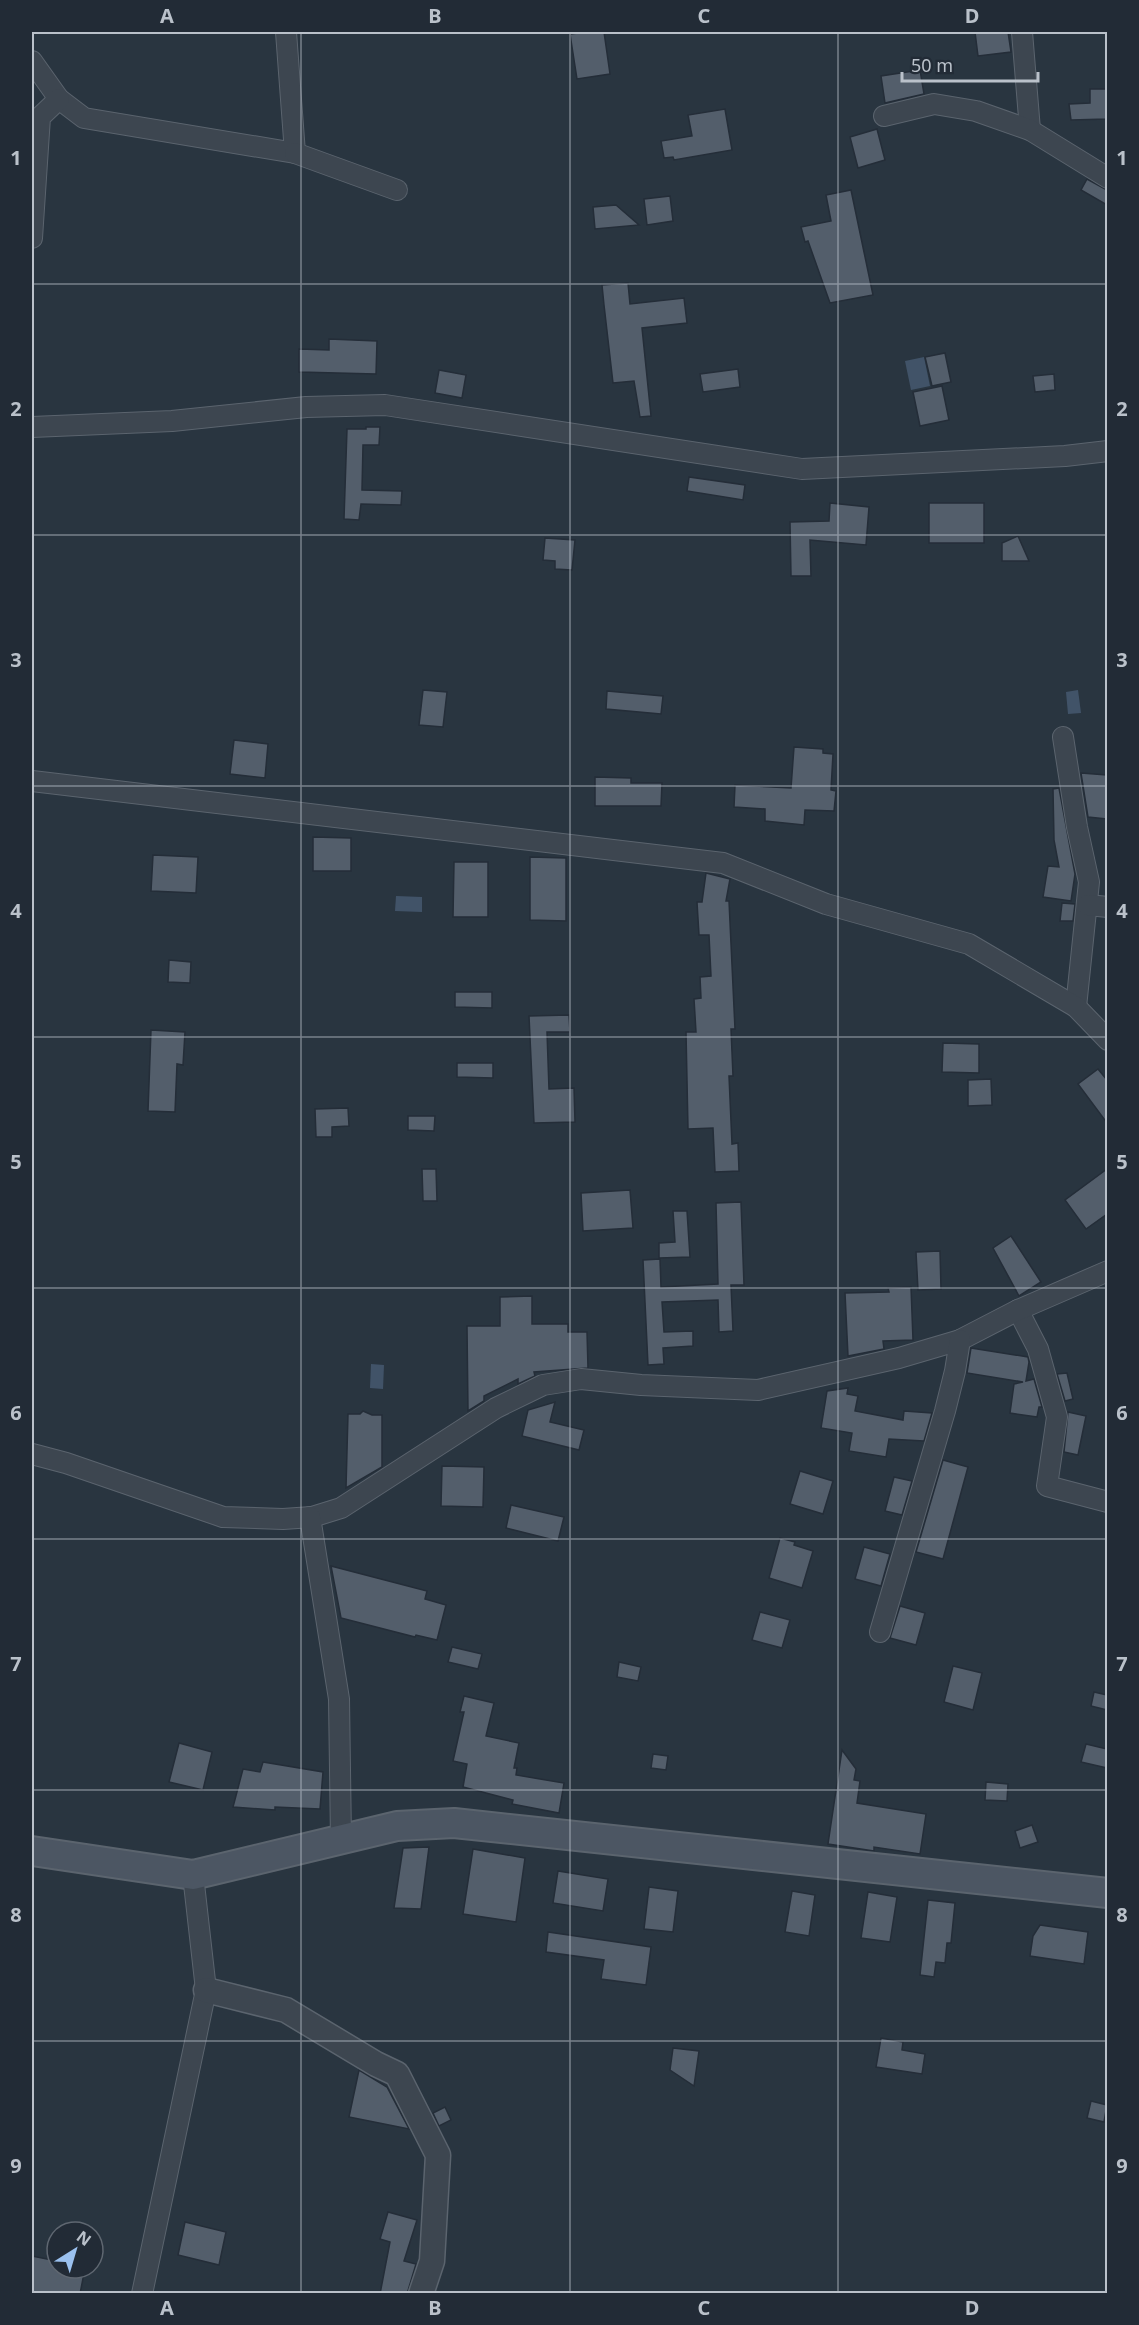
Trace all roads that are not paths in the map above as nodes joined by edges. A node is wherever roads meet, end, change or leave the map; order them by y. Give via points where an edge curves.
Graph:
1 (286, 32) edge
2 (1022, 32) edge
3 (32, 61) edge
4 (59, 99) junction
5 (884, 116) dead end
6 (1030, 130) junction
7 (295, 153) junction
8 (1107, 178) edge
9 (397, 190) dead end
10 (32, 238) edge
11 (32, 427) edge
12 (1107, 451) edge
13 (1062, 737) dead end
14 (32, 781) edge
15 (1088, 905) junction
16 (1107, 907) edge
17 (1076, 1007) junction
18 (1107, 1040) edge
19 (1107, 1271) edge
20 (1018, 1310) junction
21 (960, 1340) junction
22 (32, 1454) edge
23 (1107, 1502) edge
24 (310, 1516) junction
25 (880, 1632) dead end
26 (341, 1840) junction
27 (32, 1851) edge
28 (194, 1875) junction
29 (1107, 1893) edge
30 (206, 1990) junction
31 (142, 2294) edge
32 (421, 2294) edge

1 - 7 street
2 - 6 street
3 - 4 street
4 - 7 street via 84,118
4 - 10 street via 40,117
5 - 6 street via 934,104 976,111
6 - 8 street
7 - 9 street
11 - 12 street via 385,405 802,470
13 - 15 street via 1089,882
14 - 17 street via 723,863 826,904 969,944
15 - 16 street
15 - 17 street
17 - 18 street
19 - 20 street
20 - 21 street
20 - 23 street via 1038,1349 1057,1417 1047,1486
21 - 24 street via 758,1390 582,1379 543,1385 496,1408 341,1509
21 - 25 street via 945,1411
22 - 24 street via 223,1517
24 - 26 street via 339,1700
26 - 28 main road
26 - 29 main road via 397,1826 454,1823
27 - 28 main road
28 - 30 street
30 - 31 street
30 - 32 street via 286,2010 397,2074 438,2155 432,2260

